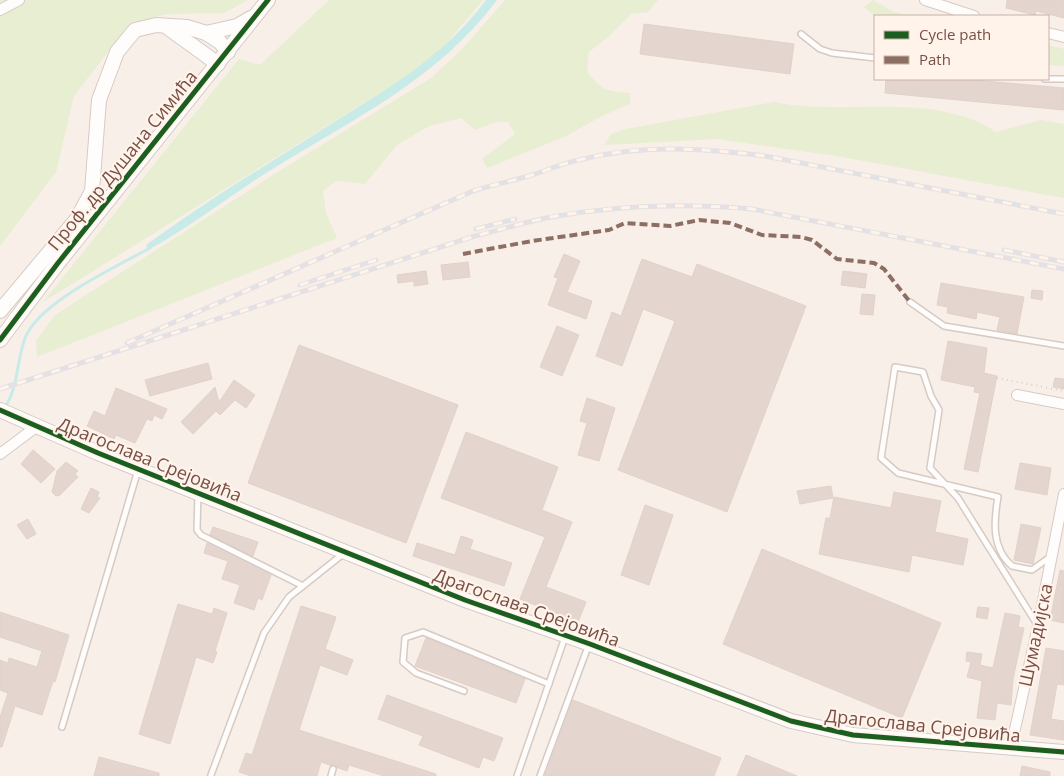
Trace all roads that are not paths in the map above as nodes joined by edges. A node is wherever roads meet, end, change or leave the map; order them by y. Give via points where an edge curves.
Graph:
1 (19, 0) edge
2 (268, 0) edge
3 (925, 0) edge
4 (0, 10) edge
5 (971, 15) edge
6 (256, 16) junction
7 (167, 27) junction
8 (206, 33) junction
9 (1049, 33) edge
10 (801, 34) dead end
11 (1064, 37) edge
12 (228, 52) junction
13 (874, 58) edge
14 (218, 64) junction
15 (1049, 79) edge
16 (1064, 79) edge
17 (910, 302) dead end
18 (0, 311) edge
19 (0, 340) edge
20 (1064, 346) edge
21 (1017, 395) dead end
22 (1064, 404) edge
23 (6, 413) edge
24 (36, 427) junction
25 (0, 454) edge
26 (138, 469) junction
27 (947, 486) junction
28 (198, 493) junction
29 (1064, 494) edge
30 (346, 552) junction
31 (1052, 554) junction
32 (303, 586) junction
33 (1038, 626) junction
34 (565, 635) junction
35 (590, 644) junction
36 (549, 684) junction
37 (464, 691) dead end
38 (62, 726) dead end
39 (1010, 747) junction
40 (1064, 752) edge
41 (333, 769) dead end
42 (211, 775) edge
43 (331, 776) edge
44 (517, 776) edge
45 (540, 776) edge

1 - 4 street
2 - 6 street, Проф. др Душана Симића
3 - 5 street
6 - 8 street via 237,26
6 - 12 street, Проф. др Душана Симића
7 - 8 street via 188,27
7 - 14 street
7 - 18 street via 156,25 136,30 117,52 100,100 92,191 76,219
8 - 12 street
9 - 11 street
10 - 13 lane via 820,49 832,53
12 - 14 street, Проф. др Душана Симића
14 - 19 street, Проф. др Душана Симића via 58,262
15 - 16 lane
17 - 20 lane via 944,326
21 - 22 street
23 - 24 street, Драгослава Срејовића
24 - 25 street
24 - 26 street, Драгослава Срејовића
26 - 28 street, Драгослава Срејовића
26 - 38 lane
27 - 27 lane via 930,468 939,410 923,372 894,367 881,458 898,473
27 - 31 lane via 998,497 994,531 1008,562 1019,569 1032,570
27 - 33 lane via 958,498
28 - 30 street, Драгослава Срејовића
28 - 32 lane via 197,530 201,535
29 - 31 street, Шумадијска
30 - 32 lane
30 - 34 street, Драгослава Срејовића via 465,600
31 - 33 street, Шумадијска
32 - 42 lane via 289,597 264,633
33 - 39 street, Шумадијска
34 - 35 street, Драгослава Срејовића
34 - 36 lane
35 - 39 street, Драгослава Срејовића via 822,730 880,738
35 - 45 lane
36 - 37 lane via 423,632 405,638 403,662 416,673
36 - 44 lane
39 - 40 street, Драгослава Срејовића
41 - 43 lane

